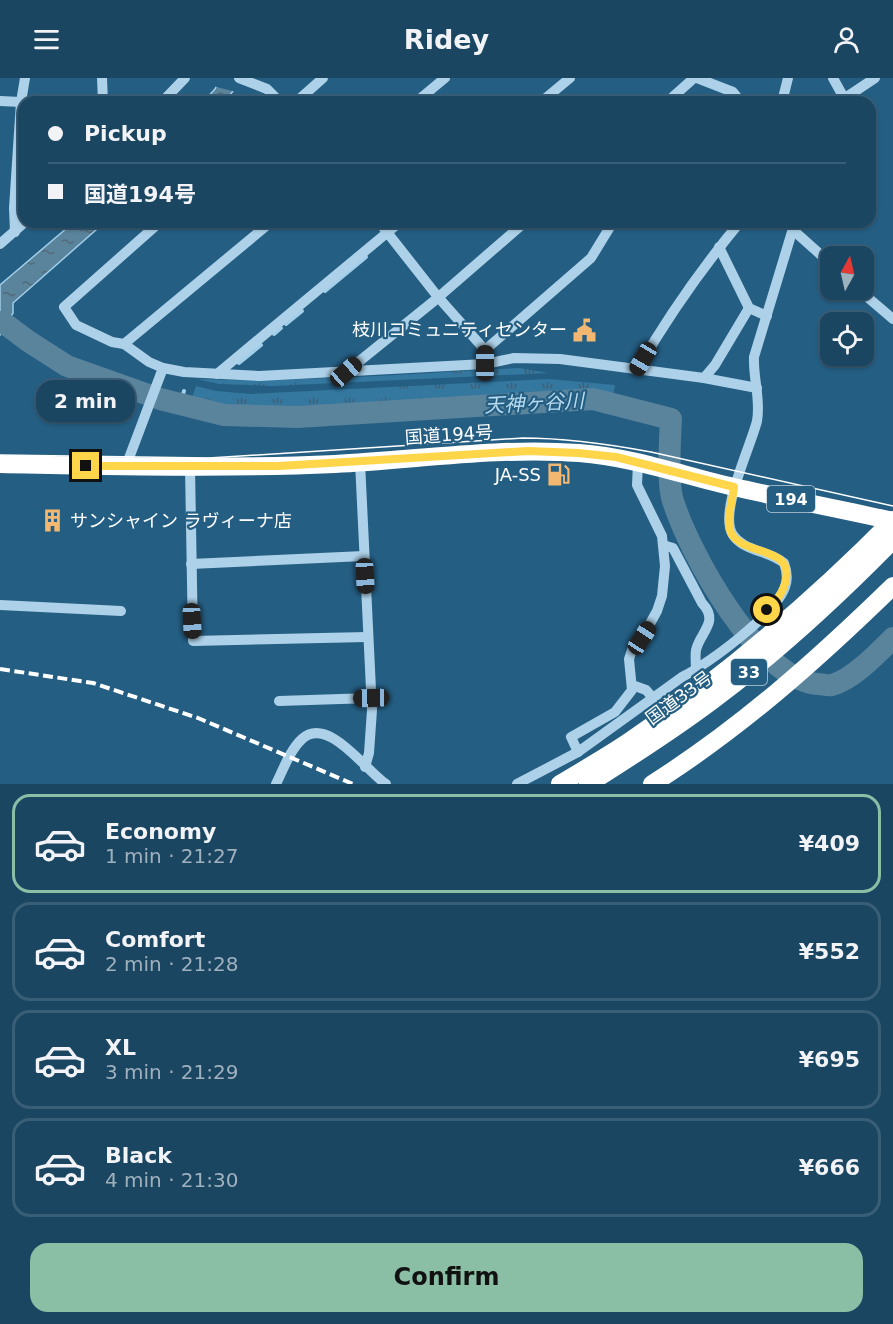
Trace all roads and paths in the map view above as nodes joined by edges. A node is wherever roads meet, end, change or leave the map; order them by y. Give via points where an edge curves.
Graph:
1 (25, 78) edge
2 (102, 78) edge
3 (185, 78) edge
4 (239, 78) edge
5 (323, 78) edge
6 (445, 78) edge
7 (570, 78) edge
8 (696, 78) edge
9 (788, 78) edge
10 (832, 78) edge
11 (875, 78) edge
12 (22, 96) edge
13 (103, 96) edge
14 (168, 96) edge
15 (274, 96) edge
16 (304, 96) edge
17 (423, 96) edge
18 (548, 96) edge
19 (674, 96) edge
20 (736, 96) edge
21 (784, 96) edge
22 (840, 96) edge
23 (848, 96) edge
24 (0, 101) edge
25 (18, 102) edge
26 (18, 147) edge
27 (19, 228) edge
28 (153, 228) edge
29 (264, 228) edge
30 (384, 228) edge
31 (393, 228) edge
32 (518, 228) edge
33 (609, 228) edge
34 (735, 228) edge
35 (793, 228) edge
36 (796, 228) edge
37 (15, 232) junction
38 (388, 232) junction
39 (0, 244) edge
40 (719, 247) junction
41 (820, 253) edge
42 (438, 297) junction
43 (871, 300) edge
44 (749, 308) junction
45 (766, 316) junction
46 (893, 319) edge
47 (124, 344) junction
48 (485, 350) junction
49 (485, 363) junction
50 (162, 370) junction
51 (637, 370) junction
52 (346, 372) junction
53 (217, 374) junction
54 (704, 378) junction
55 (757, 388) junction
56 (360, 462) junction
57 (0, 464) edge
58 (644, 464) junction
59 (126, 466) junction
60 (190, 466) junction
61 (734, 487) junction
62 (893, 521) edge
63 (893, 540) edge
64 (663, 545) junction
65 (364, 556) junction
66 (191, 564) junction
67 (893, 586) edge
68 (0, 605) edge
69 (121, 611) dead end
70 (368, 637) junction
71 (696, 669) junction
72 (632, 685) junction
73 (371, 698) junction
74 (653, 698) junction
75 (279, 701) dead end
76 (578, 752) junction
77 (365, 767) junction
78 (276, 784) edge
79 (386, 784) edge
80 (517, 784) edge
81 (560, 784) edge
82 (588, 784) edge
83 (652, 784) edge

1 - 12 street
2 - 13 street
3 - 14 street
4 - 15 street via 267,89
5 - 16 street
6 - 17 street
7 - 18 street
8 - 19 street
8 - 20 street
9 - 21 street
10 - 22 street
11 - 23 street
24 - 25 street
26 - 37 street
27 - 37 street
28 - 47 street via 64,307 76,325
29 - 47 street
30 - 38 street
31 - 38 street
32 - 42 street
33 - 48 street via 591,258
34 - 40 street
35 - 45 street
36 - 41 street
37 - 39 street
38 - 42 street
38 - 53 street
40 - 44 street
40 - 51 street
42 - 48 street
42 - 52 street
43 - 46 street
44 - 45 street
44 - 54 street
45 - 55 street via 754,357
47 - 50 street
48 - 49 street
49 - 51 street via 514,358 560,359
49 - 52 street
50 - 53 street
50 - 59 street
51 - 54 street
52 - 53 street
54 - 55 street
55 - 61 street via 756,423
56 - 58 highway, 国道194号 / 194 via 528,451 616,457
56 - 60 highway, 国道194号 / 194
56 - 65 street
57 - 59 highway, 国道194号 / 194
58 - 61 highway, 国道194号 / 194
58 - 64 street via 637,485
59 - 60 highway, 国道194号 / 194
60 - 66 street
61 - 62 highway, 国道194号 / 194
61 - 71 street via 731,533 747,547 784,563 785,587 757,621
62 - 81 highway via 836,578 732,668 628,743
63 - 82 highway, 国道33号 / 33 via 835,598 715,699
64 - 71 street via 673,548 707,608 710,624 696,650
64 - 72 street via 662,596 650,626 632,650
65 - 66 street
65 - 70 street
66 - 70 street via 194,641
67 - 83 highway via 827,650 725,735
68 - 69 street
70 - 73 street
71 - 74 street
72 - 74 street via 646,690
72 - 76 street via 615,712 571,737
73 - 75 street
73 - 77 street
74 - 76 street
76 - 80 street
77 - 78 street via 334,737 309,735 301,740
77 - 79 street

